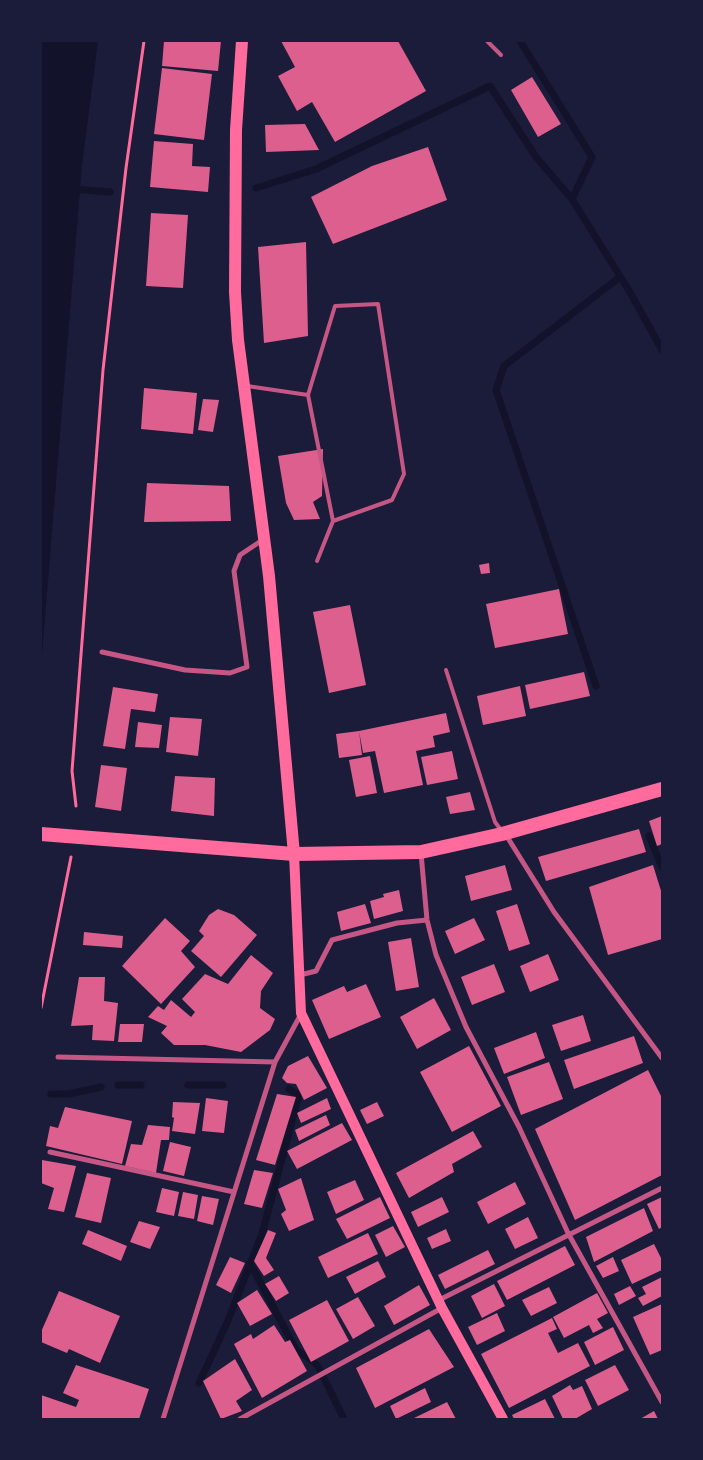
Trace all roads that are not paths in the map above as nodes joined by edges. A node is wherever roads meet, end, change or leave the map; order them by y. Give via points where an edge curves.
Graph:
1 (242, 41) edge
2 (487, 41) edge
3 (501, 55) dead end
4 (245, 386) junction
5 (308, 395) junction
6 (333, 521) junction
7 (264, 539) junction
8 (318, 561) dead end
9 (102, 652) dead end
10 (446, 670) dead end
11 (662, 789) edge
12 (41, 834) edge
13 (504, 834) junction
14 (421, 852) junction
15 (294, 854) junction
16 (427, 920) junction
17 (300, 975) junction
18 (301, 1013) junction
19 (58, 1057) dead end
20 (662, 1058) edge
21 (275, 1062) junction
22 (50, 1152) dead end
23 (662, 1188) edge
24 (234, 1192) junction
25 (568, 1233) junction
26 (440, 1304) junction
27 (662, 1402) edge
28 (163, 1419) edge
29 (240, 1419) edge
30 (503, 1419) edge

1 - 4 main road via 234,230 238,340
2 - 3 lane
4 - 5 lane
4 - 7 main road
5 - 6 lane
5 - 6 lane via 334,306 378,304 404,474 392,500
6 - 8 lane
7 - 9 street via 240,555 234,571 247,668 230,673 185,670
7 - 15 main road
10 - 13 lane via 495,822
11 - 13 highway
12 - 15 highway
13 - 14 highway
13 - 20 street via 554,912
14 - 15 highway
14 - 16 street
15 - 17 main road
16 - 17 street via 397,923 332,940 316,971
16 - 25 street via 436,955 466,1027 519,1127
17 - 18 main road
18 - 21 street
18 - 26 main road
19 - 21 street
21 - 24 street
22 - 24 street
23 - 25 street
24 - 28 street
25 - 26 street
25 - 27 street
26 - 29 street
26 - 30 main road

